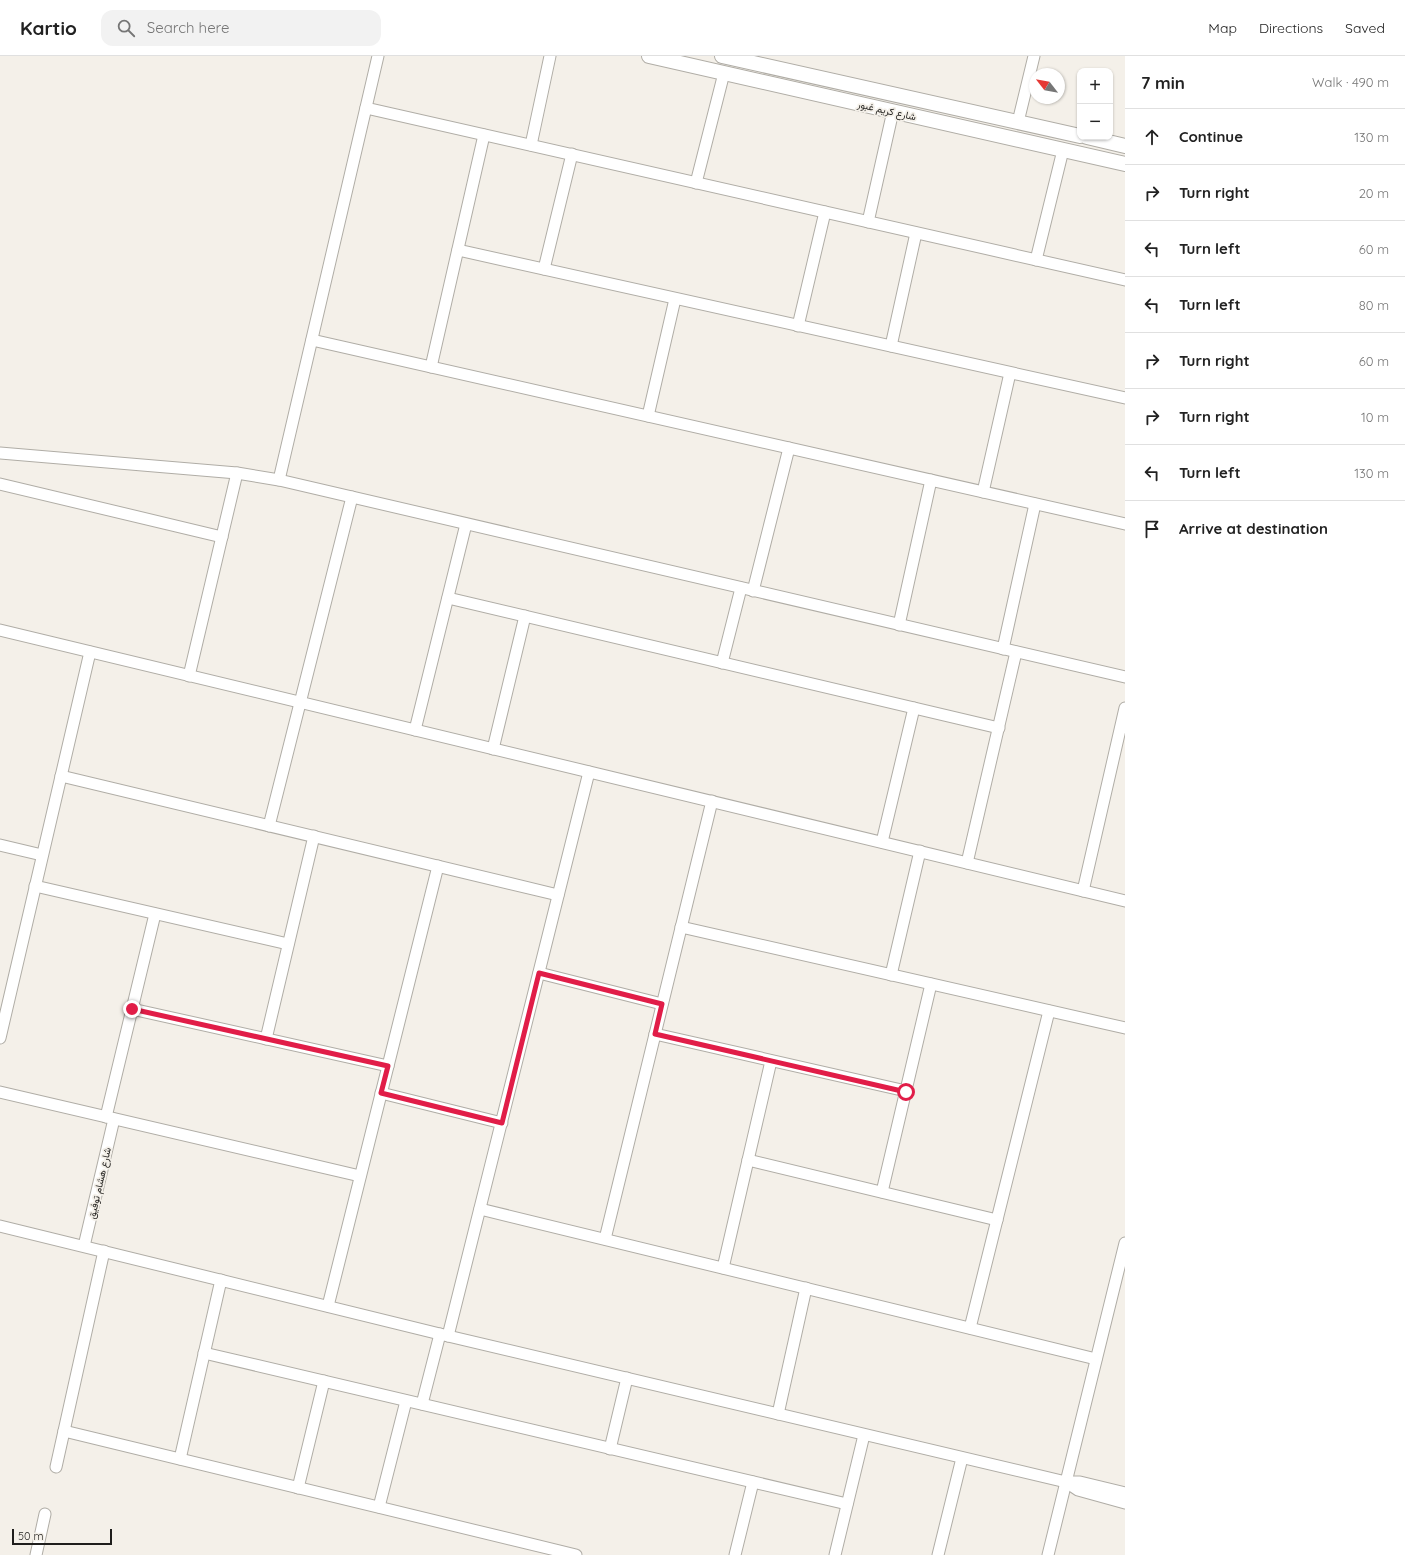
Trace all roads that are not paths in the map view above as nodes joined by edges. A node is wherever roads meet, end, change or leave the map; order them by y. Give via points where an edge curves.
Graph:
1 (378, 56) edge
2 (550, 56) edge
3 (649, 56) edge
4 (722, 56) edge
5 (1034, 56) edge
6 (724, 73) junction
7 (856, 86) junction
8 (852, 102) junction
9 (366, 108) junction
10 (893, 111) junction
11 (1018, 122) junction
12 (484, 134) junction
13 (1077, 135) edge
14 (1100, 140) edge
15 (531, 145) junction
16 (1125, 146) edge
17 (1063, 150) junction
18 (572, 154) junction
19 (1125, 164) edge
20 (696, 183) junction
21 (825, 212) junction
22 (868, 222) junction
23 (916, 233) junction
24 (458, 250) junction
25 (1036, 260) junction
26 (544, 270) junction
27 (1125, 280) edge
28 (676, 299) junction
29 (798, 326) junction
30 (312, 340) junction
31 (891, 346) junction
32 (431, 367) junction
33 (1010, 373) junction
34 (1125, 398) edge
35 (648, 416) junction
36 (789, 448) junction
37 (0, 453) edge
38 (237, 473) junction
39 (279, 480) junction
40 (931, 480) junction
41 (0, 484) edge
42 (984, 492) junction
43 (352, 497) junction
44 (1035, 504) junction
45 (466, 524) junction
46 (1125, 524) edge
47 (222, 537) junction
48 (741, 588) junction
49 (754, 591) junction
50 (448, 598) junction
51 (525, 616) junction
52 (899, 625) junction
53 (0, 630) edge
54 (1003, 649) junction
55 (90, 652) junction
56 (1016, 652) junction
57 (722, 663) junction
58 (189, 676) junction
59 (1125, 678) edge
60 (300, 702) junction
61 (914, 708) junction
62 (1125, 708) edge
63 (998, 728) junction
64 (415, 730) junction
65 (493, 749) junction
66 (589, 772) junction
67 (61, 776) junction
68 (712, 801) junction
69 (269, 826) junction
70 (314, 836) junction
71 (882, 842) junction
72 (0, 845) edge
73 (920, 852) junction
74 (42, 855) junction
75 (967, 863) junction
76 (438, 866) junction
77 (35, 886) junction
78 (1083, 891) junction
79 (558, 895) junction
80 (1125, 901) edge
81 (155, 914) junction
82 (681, 927) junction
83 (288, 944) junction
84 (539, 973) junction
85 (891, 975) junction
86 (931, 984) junction
87 (662, 1004) junction
88 (132, 1009) junction
89 (1049, 1011) junction
90 (1125, 1028) edge
91 (655, 1034) junction
92 (0, 1038) edge
93 (266, 1039) junction
94 (771, 1061) junction
95 (388, 1066) junction
96 (0, 1092) edge
97 (906, 1092) junction
98 (381, 1093) junction
99 (110, 1118) junction
100 (502, 1123) junction
101 (748, 1160) junction
102 (360, 1176) junction
103 (882, 1192) junction
104 (480, 1209) junction
105 (997, 1220) junction
106 (0, 1226) edge
107 (605, 1239) junction
108 (1125, 1243) edge
109 (84, 1246) junction
110 (104, 1251) junction
111 (723, 1268) junction
112 (221, 1280) junction
113 (806, 1288) junction
114 (328, 1306) junction
115 (970, 1328) junction
116 (444, 1335) junction
117 (204, 1353) junction
118 (1096, 1359) junction
119 (627, 1378) junction
120 (324, 1381) junction
121 (406, 1401) junction
122 (422, 1404) junction
123 (778, 1414) junction
124 (64, 1431) junction
125 (864, 1435) junction
126 (610, 1449) junction
127 (962, 1458) junction
128 (180, 1459) junction
129 (56, 1467) dead end
130 (753, 1482) junction
131 (1066, 1482) junction
132 (298, 1488) junction
133 (1125, 1493) edge
134 (1125, 1503) edge
135 (847, 1504) junction
136 (379, 1507) junction
137 (45, 1514) dead end
138 (36, 1555) edge
139 (576, 1555) edge
140 (735, 1555) edge
141 (835, 1555) edge
142 (938, 1555) edge
143 (1048, 1555) edge

1 - 9 street
2 - 15 street
3 - 6 street, شارع كريم غبور
4 - 7 street, شارع كريم غبور
5 - 11 street
6 - 8 street, شارع كريم غبور
6 - 20 street
7 - 8 street
7 - 11 street, شارع كريم غبور
8 - 10 street, شارع كريم غبور
9 - 12 street
9 - 30 street
10 - 17 street, شارع كريم غبور
10 - 22 street
11 - 13 street, شارع كريم غبور
12 - 15 street
12 - 24 street
14 - 16 street
15 - 18 street
17 - 19 street, شارع كريم غبور
17 - 25 street
18 - 20 street
18 - 26 street
20 - 21 street
21 - 22 street
21 - 29 street
22 - 23 street
23 - 25 street
23 - 31 street
24 - 26 street
24 - 32 street
25 - 27 street
26 - 28 street
28 - 29 street
28 - 35 street
29 - 31 street
30 - 32 street
30 - 39 street
31 - 33 street
32 - 35 street
33 - 34 street
33 - 42 street
35 - 36 street
36 - 40 street
36 - 49 street
37 - 38 street
38 - 39 street
38 - 47 street
39 - 43 street
40 - 42 street
40 - 52 street
41 - 47 street
42 - 44 street
43 - 45 street
43 - 60 street
44 - 46 street
44 - 54 street
45 - 48 street
45 - 50 street
47 - 58 street
48 - 49 street
48 - 57 street
49 - 52 street
50 - 51 street
50 - 64 street
51 - 57 street
51 - 65 street
52 - 54 street
53 - 55 street
54 - 56 street
55 - 58 street
55 - 67 street
56 - 59 street
56 - 63 street
57 - 61 street
58 - 60 street
60 - 64 street
60 - 69 street
61 - 63 street
61 - 71 street
62 - 78 street
63 - 75 street
64 - 65 street
65 - 66 street
66 - 68 street
66 - 79 street
67 - 69 street
67 - 74 street
68 - 71 street
68 - 82 street
69 - 70 street
70 - 76 street
70 - 83 street
71 - 73 street
72 - 74 street
73 - 75 street
73 - 85 street
74 - 77 street
75 - 78 street
76 - 79 street
76 - 95 street
77 - 81 street
77 - 92 street
78 - 80 street
79 - 84 street
81 - 83 street
81 - 88 street, شارع هشام توفيق
82 - 85 street
82 - 87 street
83 - 93 street
84 - 87 street
84 - 100 street
85 - 86 street
86 - 89 street
86 - 97 street
87 - 91 street
88 - 93 street
88 - 99 street, شارع هشام توفيق
89 - 90 street
89 - 105 street
91 - 94 street
91 - 107 street
93 - 95 street
94 - 97 street
94 - 101 street
95 - 98 street
96 - 99 street
97 - 103 street
98 - 100 street
98 - 102 street
99 - 102 street
99 - 109 street, شارع هشام توفيق
100 - 104 street
101 - 103 street
101 - 111 street
102 - 114 street
103 - 105 street
104 - 107 street
104 - 116 street
105 - 115 street
106 - 109 street
107 - 111 street
108 - 118 street
109 - 110 street
110 - 112 street
110 - 124 street
111 - 113 street
112 - 114 street
112 - 117 street
113 - 115 street
113 - 123 street
114 - 116 street
115 - 118 street
116 - 119 street
116 - 122 street
117 - 120 street
117 - 128 street
118 - 131 street
119 - 123 street
119 - 126 street
120 - 121 street
120 - 132 street
121 - 122 street
121 - 136 street
122 - 126 street
123 - 125 street
124 - 128 street
124 - 129 street
125 - 127 street
125 - 135 street
126 - 130 street
127 - 131 street
127 - 142 street
128 - 132 street
130 - 135 street
130 - 140 street
131 - 133 street via 1080,1482
131 - 134 street via 1078,1490
131 - 143 street
132 - 136 street
135 - 141 street
136 - 139 street
137 - 138 street

